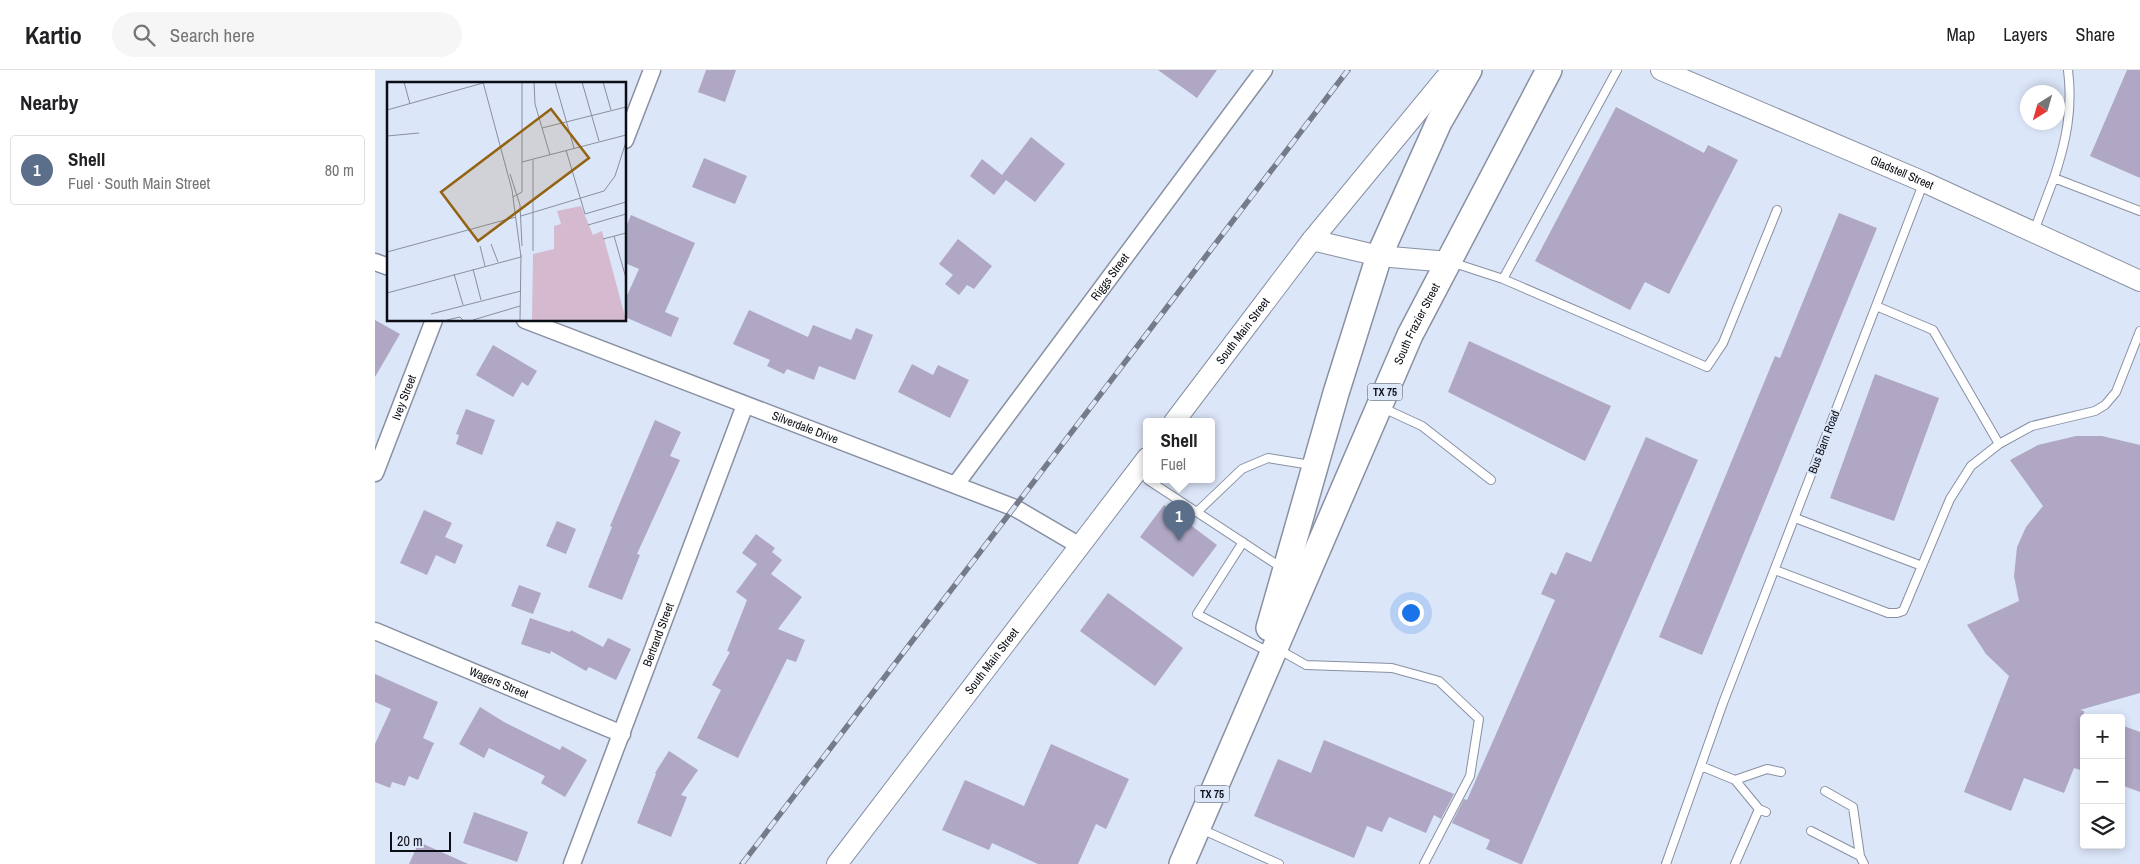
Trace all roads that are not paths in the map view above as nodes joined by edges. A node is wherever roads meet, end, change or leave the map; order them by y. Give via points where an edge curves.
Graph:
1 (652, 70) edge
2 (1265, 70) edge
3 (1452, 70) edge
4 (1469, 70) edge
5 (1549, 70) edge
6 (1617, 70) edge
7 (1661, 70) edge
8 (2068, 70) edge
9 (1681, 74) edge
10 (626, 137) edge
11 (2054, 178) junction
12 (1924, 182) junction
13 (1777, 210) dead end
14 (2140, 211) edge
15 (2033, 233) junction
16 (1312, 240) junction
17 (1379, 256) junction
18 (375, 262) edge
19 (1449, 262) junction
20 (387, 266) edge
21 (1503, 279) junction
22 (2140, 282) edge
23 (1876, 306) junction
24 (434, 321) edge
25 (531, 321) edge
26 (553, 325) edge
27 (2140, 331) edge
28 (745, 405) junction
29 (1379, 406) junction
30 (1176, 418) edge
31 (1999, 444) junction
32 (1315, 466) junction
33 (375, 473) edge
34 (1143, 473) edge
35 (1491, 480) dead end
36 (1159, 483) edge
37 (956, 484) junction
38 (1197, 512) junction
39 (1795, 518) junction
40 (1243, 542) junction
41 (1080, 546) junction
42 (1922, 566) junction
43 (1286, 570) junction
44 (1775, 570) junction
45 (375, 631) edge
46 (1268, 646) junction
47 (622, 734) junction
48 (1701, 766) junction
49 (1781, 772) dead end
50 (1735, 780) junction
51 (1825, 791) dead end
52 (1197, 828) junction
53 (1811, 831) dead end
54 (1860, 856) junction
55 (572, 864) edge
56 (837, 864) edge
57 (1181, 864) edge
58 (1279, 864) edge
59 (1424, 864) edge
60 (1666, 864) edge
61 (1735, 864) edge
62 (1864, 864) edge

1 - 10 street
2 - 37 street, Riggs Street
3 - 16 street, South Main Street
4 - 17 main road, South Frazier Street / TX 75 via 1439,122
5 - 19 main road, South Frazier Street / TX 75
6 - 21 lane
7 - 9 street, Gladstell Street
8 - 11 lane via 2071,111 2065,146
9 - 12 street, Gladstell Street
11 - 14 lane
11 - 15 lane
12 - 15 street, Gladstell Street
12 - 23 lane, Bus Barn Road
13 - 21 lane via 1723,343 1707,367
15 - 22 street, Gladstell Street
16 - 17 street
16 - 30 street, South Main Street
17 - 19 street
17 - 32 main road, South Frazier Street / TX 75
18 - 20 street
19 - 21 lane
19 - 29 main road, South Frazier Street / TX 75 via 1410,335
23 - 31 lane via 1933,330
23 - 39 lane, Bus Barn Road
24 - 33 street, Ivey Street
25 - 26 street, Silverdale Drive
26 - 28 street, Silverdale Drive
27 - 31 lane via 2116,392 2105,405 2095,411 2033,426
28 - 37 street, Silverdale Drive
28 - 47 street, Bertrand Street
29 - 35 lane via 1423,426
29 - 46 main road, South Frazier Street / TX 75
31 - 42 lane via 1971,466 1957,487
32 - 38 lane via 1268,458 1242,469
32 - 43 main road, South Frazier Street / TX 75
34 - 41 street, South Main Street
36 - 38 lane
37 - 41 street, Silverdale Drive via 1015,508
38 - 40 lane
39 - 42 lane
39 - 44 lane, Bus Barn Road
40 - 43 lane
40 - 46 lane via 1197,614
41 - 56 street, South Main Street
42 - 44 lane via 1907,604 1903,611 1897,613
43 - 46 main road, South Frazier Street / TX 75
44 - 48 lane, Bus Barn Road
45 - 47 street, Wagers Street
46 - 52 main road, South Frazier Street / TX 75 via 1242,724
46 - 59 lane via 1306,665 1392,668 1439,680 1479,719 1470,776
47 - 55 street, Bertrand Street
48 - 50 lane
48 - 60 lane, Bus Barn Road
49 - 50 lane via 1767,769
50 - 61 lane via 1763,810
51 - 54 lane via 1853,807
52 - 57 main road, South Frazier Street / TX 75
52 - 58 lane
53 - 54 lane
54 - 62 lane

